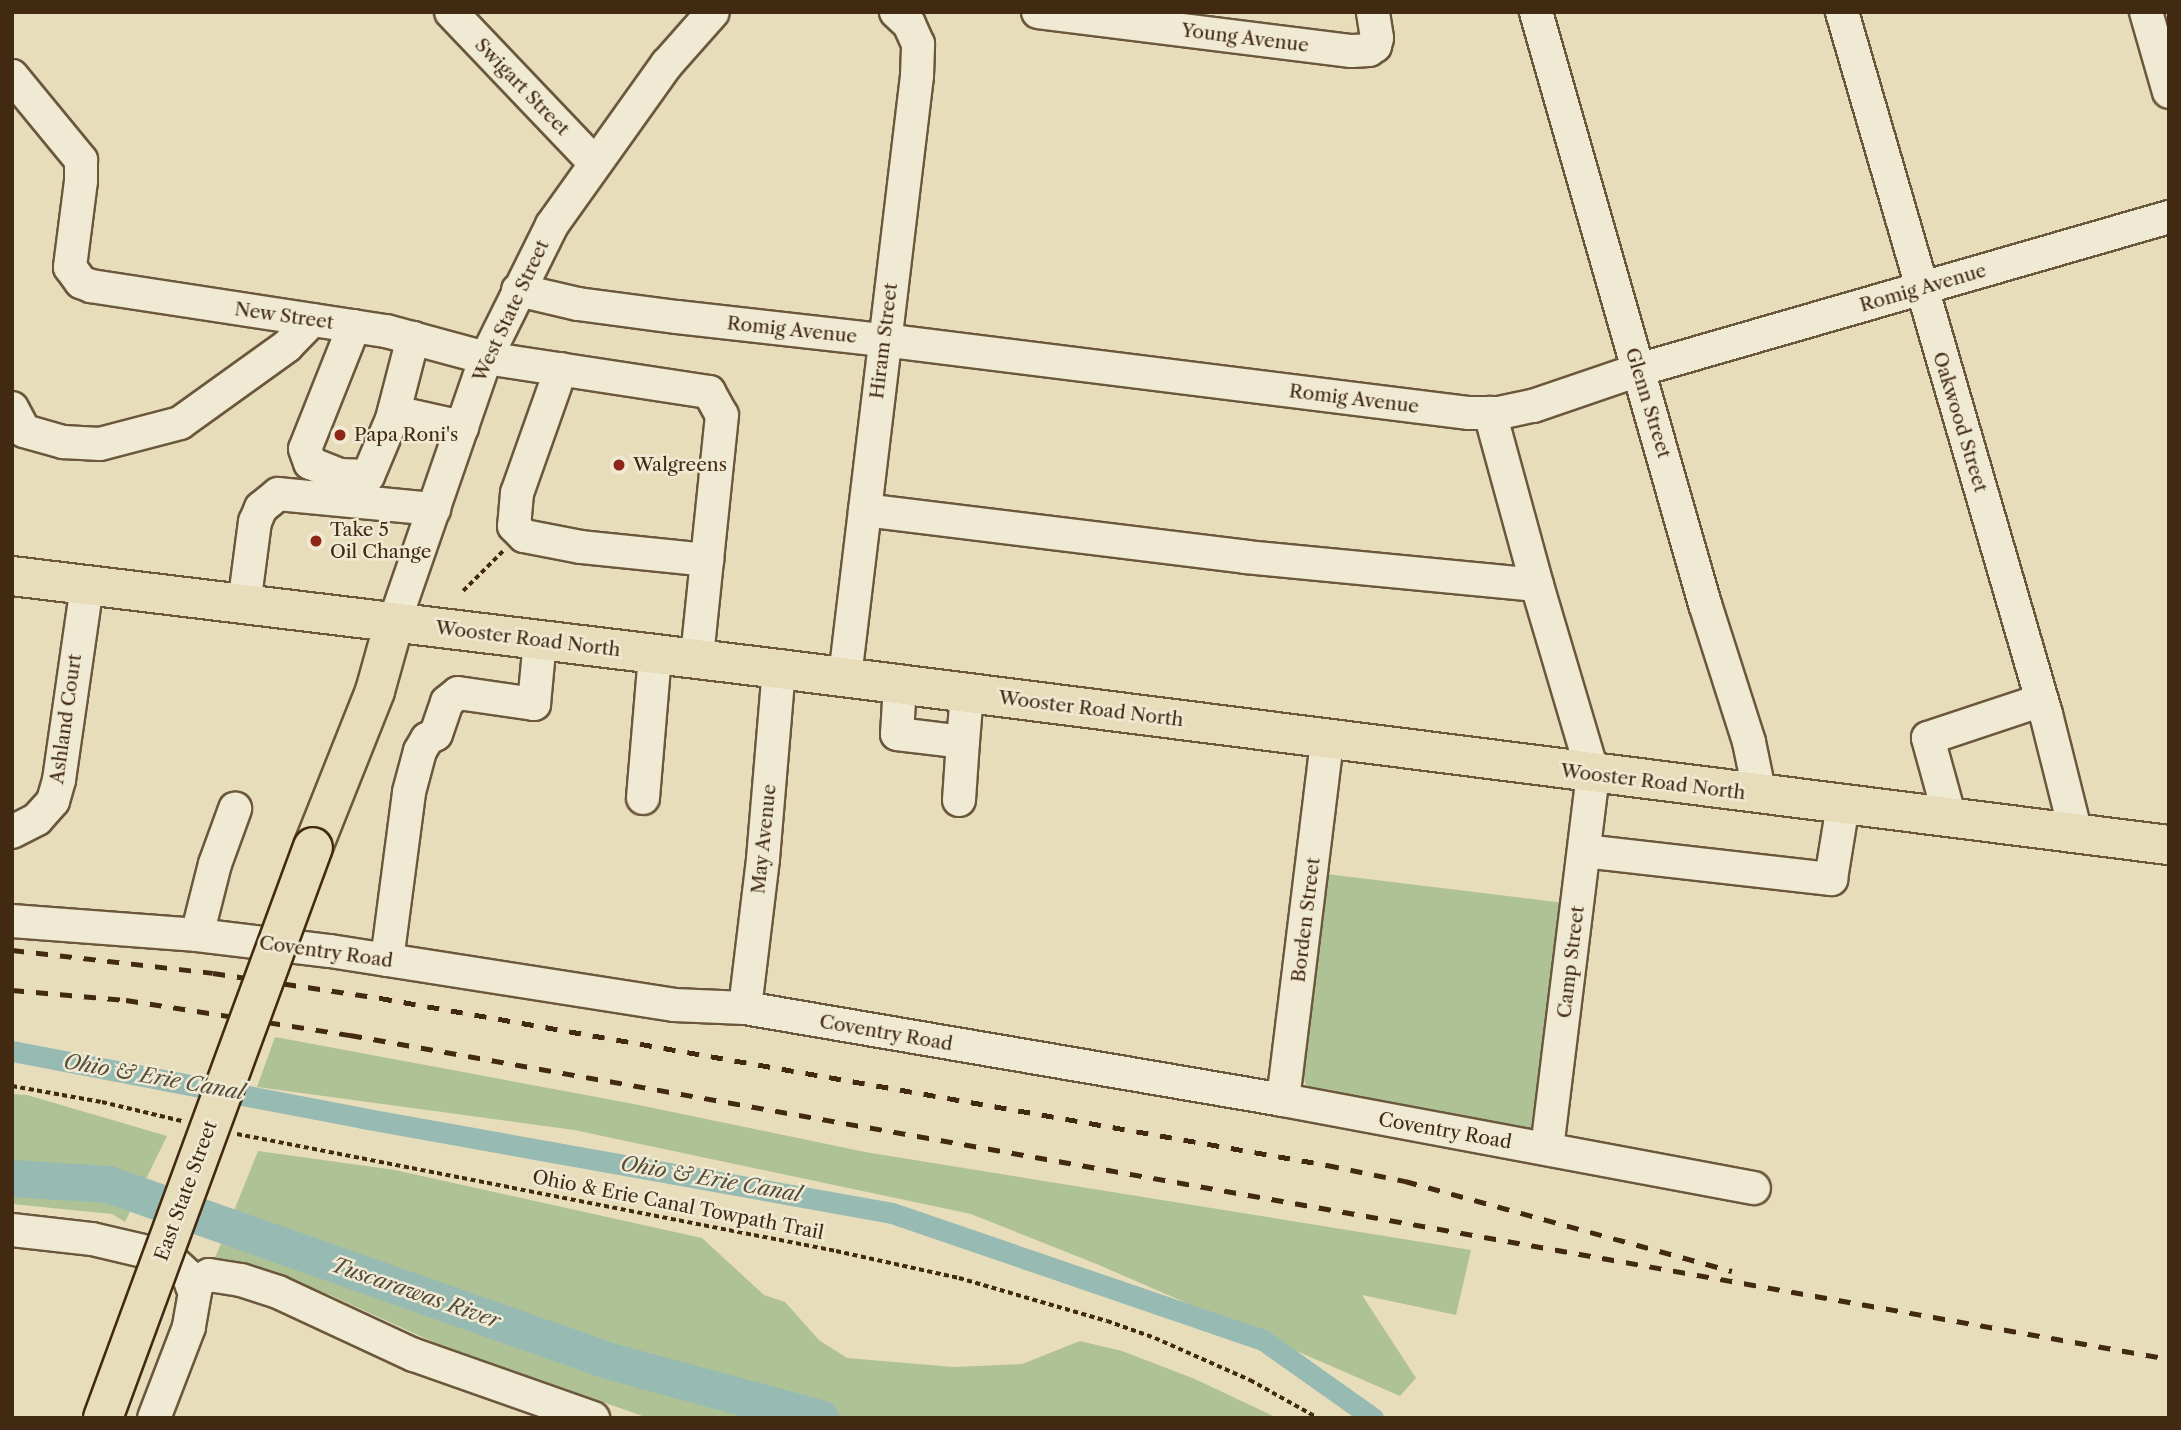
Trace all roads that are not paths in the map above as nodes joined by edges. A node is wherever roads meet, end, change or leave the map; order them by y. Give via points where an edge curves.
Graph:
1 (451, 12) edge
2 (713, 12) edge
3 (896, 12) edge
4 (1038, 12) edge
5 (1373, 12) edge
6 (1536, 12) edge
7 (1842, 12) edge
8 (2146, 12) edge
9 (12, 76) edge
10 (2169, 92) edge
11 (594, 162) junction
12 (2169, 217) edge
13 (1920, 289) junction
14 (518, 290) junction
15 (312, 320) junction
16 (354, 326) junction
17 (413, 338) junction
18 (883, 340) junction
19 (486, 358) junction
20 (561, 369) junction
21 (1638, 370) junction
22 (12, 408) edge
23 (394, 412) junction
24 (1490, 413) junction
25 (462, 427) junction
26 (434, 509) junction
27 (865, 510) junction
28 (707, 560) junction
29 (12, 576) edge
30 (87, 585) junction
31 (1537, 585) junction
32 (244, 605) junction
33 (394, 623) junction
34 (540, 640) junction
35 (655, 654) junction
36 (697, 659) junction
37 (779, 668) junction
38 (845, 677) junction
39 (900, 684) junction
40 (967, 693) junction
41 (2042, 700) junction
42 (1327, 740) junction
43 (963, 742) junction
44 (1593, 774) junction
45 (1759, 795) junction
46 (643, 798) dead end
47 (959, 800) dead end
48 (1843, 805) junction
49 (235, 809) dead end
50 (1950, 818) junction
51 (12, 832) edge
52 (2076, 833) junction
53 (2169, 845) edge
54 (313, 847) joint
55 (1584, 850) junction
56 (12, 921) edge
57 (197, 935) junction
58 (387, 960) junction
59 (745, 1008) junction
60 (1283, 1100) junction
61 (1547, 1149) junction
62 (1755, 1188) dead end
63 (12, 1230) edge
64 (192, 1286) junction
65 (103, 1418) edge
66 (154, 1418) edge
67 (593, 1418) edge

1 - 11 street, Swigart Street
2 - 11 street, West State Street via 667,64
3 - 18 street, Hiram Street via 909,24 918,44
4 - 5 street, Young Avenue via 1352,51 1375,46
6 - 21 street, Glenn Street
7 - 13 street, Oakwood Street
8 - 10 street
9 - 15 street, New Street via 80,160 69,267 81,282
11 - 14 street, West State Street via 552,225
12 - 13 street, Romig Avenue
13 - 21 street, Romig Avenue
13 - 41 street, Oakwood Street
14 - 18 street, Romig Avenue via 664,316
14 - 19 street, West State Street
15 - 16 street, New Street
15 - 22 street via 287,346 180,423 100,444 63,442 24,431
16 - 17 street, New Street
16 - 23 street via 305,449 310,463 339,475 368,476
17 - 19 street, New Street
17 - 23 street
18 - 24 street, Romig Avenue
18 - 27 street, Hiram Street
19 - 20 street, New Street
19 - 25 street, West State Street
20 - 28 street, New Street via 709,393 722,415
20 - 28 street via 517,494 514,526 521,533 581,547
21 - 24 street, Romig Avenue via 1533,407
21 - 45 street, Glenn Street via 1749,742
23 - 25 street
24 - 31 street
25 - 26 street, West State Street
26 - 32 street via 278,494 261,508 255,522
26 - 33 street, West State Street
27 - 31 street via 1245,557
27 - 38 street, Hiram Street
28 - 36 street
29 - 30 main road, Wooster Road North
30 - 32 main road, Wooster Road North
30 - 51 street, Ashland Court via 53,802 37,819
31 - 44 street
32 - 33 main road, Wooster Road North
33 - 34 main road, Wooster Road North
33 - 54 main road, West State Street via 375,691
34 - 35 main road, Wooster Road North
34 - 58 street via 534,704 458,693 447,702 436,734 420,751 409,792
35 - 36 main road, Wooster Road North
35 - 46 street
36 - 37 main road, Wooster Road North
37 - 38 main road, Wooster Road North
37 - 59 street, May Avenue
38 - 39 main road, Wooster Road North
39 - 40 main road, Wooster Road North
39 - 43 street via 897,734
40 - 42 main road, Wooster Road North
40 - 43 street
41 - 50 street via 1928,738
41 - 52 street, Oakwood Street
42 - 44 main road, Wooster Road North
42 - 60 street, Borden Street
43 - 47 street
44 - 45 main road, Wooster Road North
44 - 55 street, Camp Street
45 - 48 main road, Wooster Road North
48 - 50 main road, Wooster Road North
48 - 55 street via 1831,879
49 - 57 street
50 - 52 main road, Wooster Road North
52 - 53 main road, Wooster Road North
54 - 65 main road, East State Street, bridge
55 - 61 street, Camp Street
56 - 57 street, Coventry Road
57 - 58 street, Coventry Road
58 - 59 street, Coventry Road via 674,1005
59 - 60 street, Coventry Road
60 - 61 street, Coventry Road
61 - 62 street, Coventry Road
63 - 64 street via 92,1239 152,1252 173,1262
64 - 66 street via 189,1327
64 - 67 street via 209,1275 242,1280 414,1355

